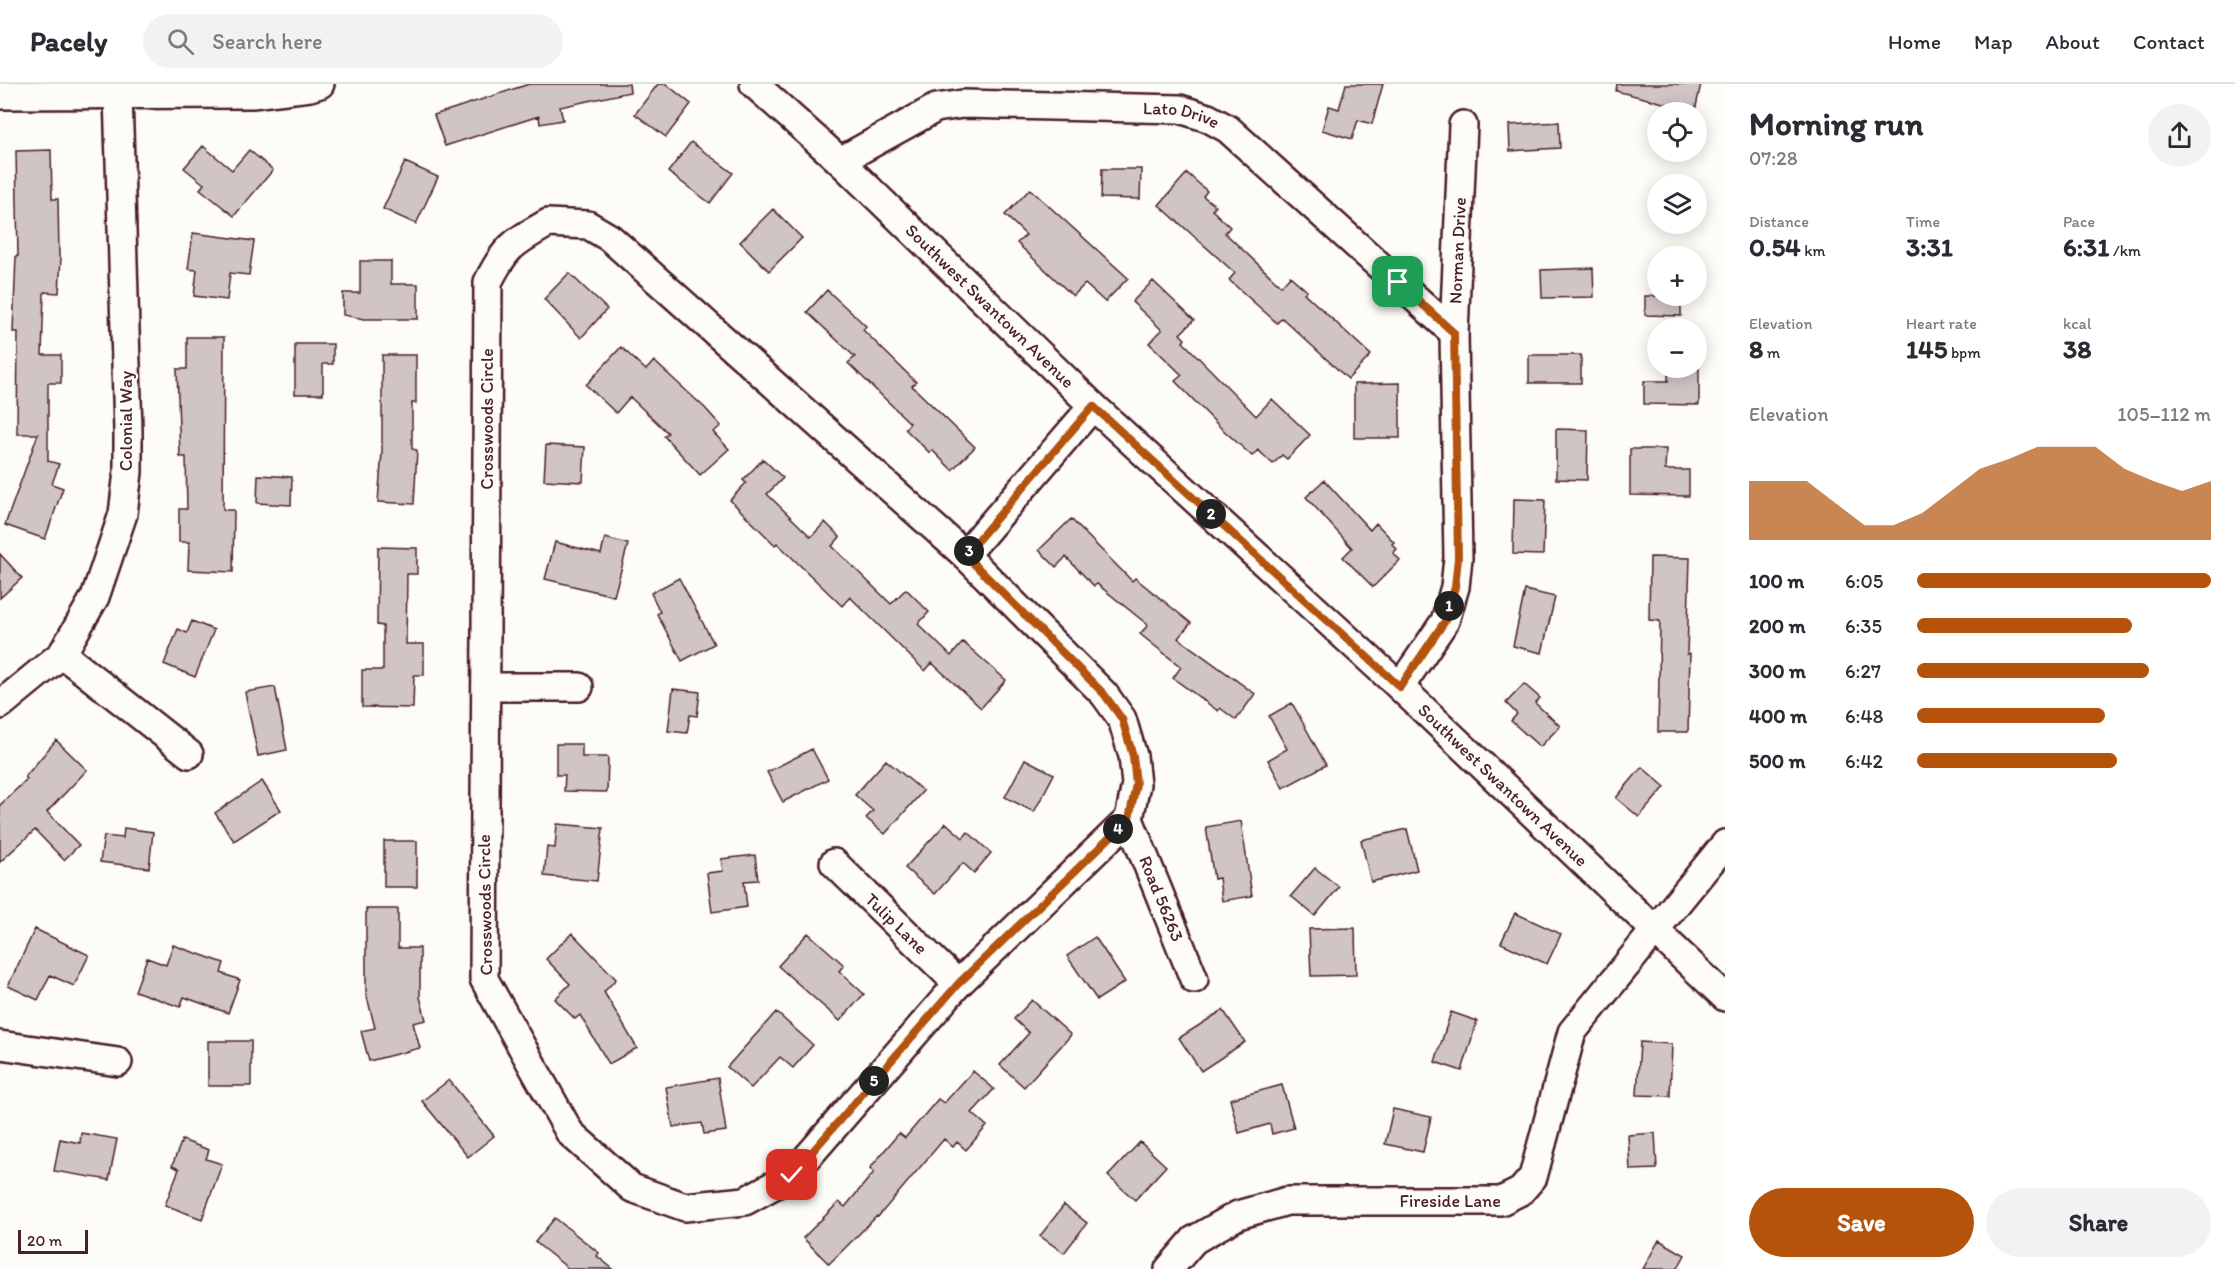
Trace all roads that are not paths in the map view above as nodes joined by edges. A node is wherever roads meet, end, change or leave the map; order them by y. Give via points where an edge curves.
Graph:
1 (320, 84) edge
2 (754, 84) edge
3 (118, 94) junction
4 (0, 95) edge
5 (1463, 125) dead end
6 (840, 161) junction
7 (1454, 333) junction
8 (1093, 406) junction
9 (965, 555) junction
10 (62, 654) junction
11 (486, 687) junction
12 (579, 687) dead end
13 (1400, 687) junction
14 (0, 705) edge
15 (189, 754) dead end
16 (1129, 819) junction
17 (1725, 844) edge
18 (834, 863) dead end
19 (1655, 928) junction
20 (1194, 979) dead end
21 (958, 984) junction
22 (1725, 997) edge
23 (0, 1045) edge
24 (118, 1062) dead end
25 (1169, 1269) edge

1 - 3 street via 252,94
2 - 6 street, Southwest Swantown Avenue
3 - 4 street
3 - 10 street, Colonial Way via 128,472 123,514 95,597
5 - 7 street, Norman Drive
6 - 7 street, Lato Drive via 936,108 954,105 1180,109 1228,129
6 - 8 street, Southwest Swantown Avenue
7 - 13 street, Norman Drive via 1458,558 1455,587 1445,621
8 - 9 street
8 - 13 street, Southwest Swantown Avenue
9 - 11 street, Crosswoods Circle via 610,238 588,225 548,223 514,242 500,257 488,282
9 - 16 street, Crosswoods Circle via 1104,694 1122,719 1136,784
10 - 14 street, Colonial Way
10 - 15 street
11 - 12 street
11 - 21 street, Crosswoods Circle via 484,979 570,1133 632,1188 685,1207 745,1201 792,1175
13 - 19 street, Southwest Swantown Avenue
16 - 20 street, Road 56263
16 - 21 street, Crosswoods Circle
17 - 19 street, Fireside Lane
18 - 21 street, Tulip Lane
19 - 22 street, Southwest Swantown Avenue
19 - 25 street, Fireside Lane via 1572,1032 1533,1177 1521,1191 1501,1201 1287,1201 1238,1215 1194,1240
23 - 24 street

